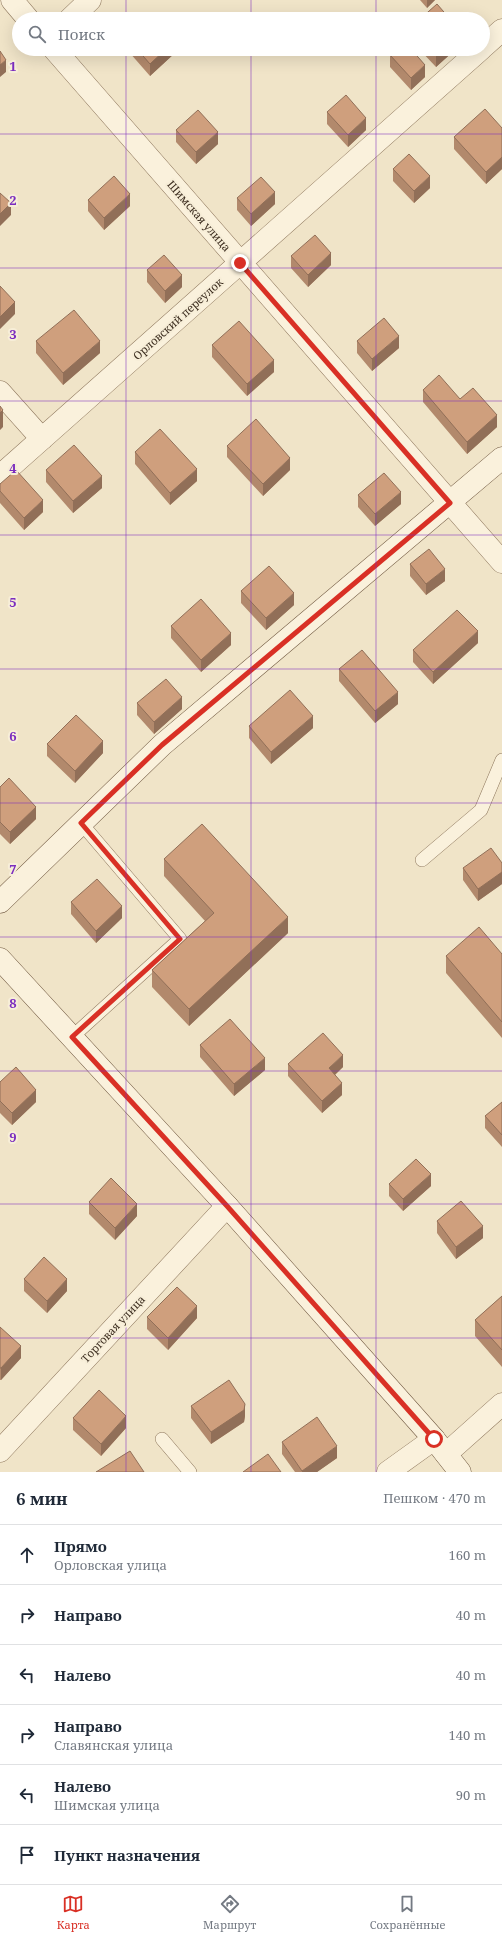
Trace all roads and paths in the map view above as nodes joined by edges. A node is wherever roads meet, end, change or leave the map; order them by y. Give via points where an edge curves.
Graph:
1 (12, 0) edge
2 (90, 0) edge
3 (22, 12) edge
4 (77, 12) edge
5 (502, 30) edge
6 (490, 41) edge
7 (60, 56) edge
8 (473, 56) edge
9 (240, 263) junction
10 (0, 392) edge
11 (42, 439) junction
12 (502, 458) edge
13 (0, 476) edge
14 (450, 503) junction
15 (502, 562) edge
16 (502, 760) edge
17 (81, 823) junction
18 (422, 860) dead end
19 (0, 902) edge
20 (0, 959) edge
21 (72, 1037) junction
22 (227, 1206) junction
23 (502, 1404) edge
24 (162, 1440) dead end
25 (440, 1446) junction
26 (0, 1451) edge
27 (190, 1472) edge
28 (388, 1472) edge
29 (460, 1472) edge

1 - 3 street
2 - 4 street
5 - 6 street
7 - 9 street, Шимская улица
8 - 9 street, Орловский переулок
9 - 11 street, Орловский переулок
9 - 14 street, Шимская улица
10 - 11 street
11 - 13 street, Орловский переулок
12 - 14 street
14 - 15 street, Шимская улица
14 - 17 street via 162,745
16 - 18 lane via 481,810
17 - 19 street
17 - 21 lane via 180,939
20 - 21 street
21 - 22 street
22 - 25 street
22 - 26 street, Торговая улица
23 - 25 street
24 - 27 lane
25 - 28 street
25 - 29 street

